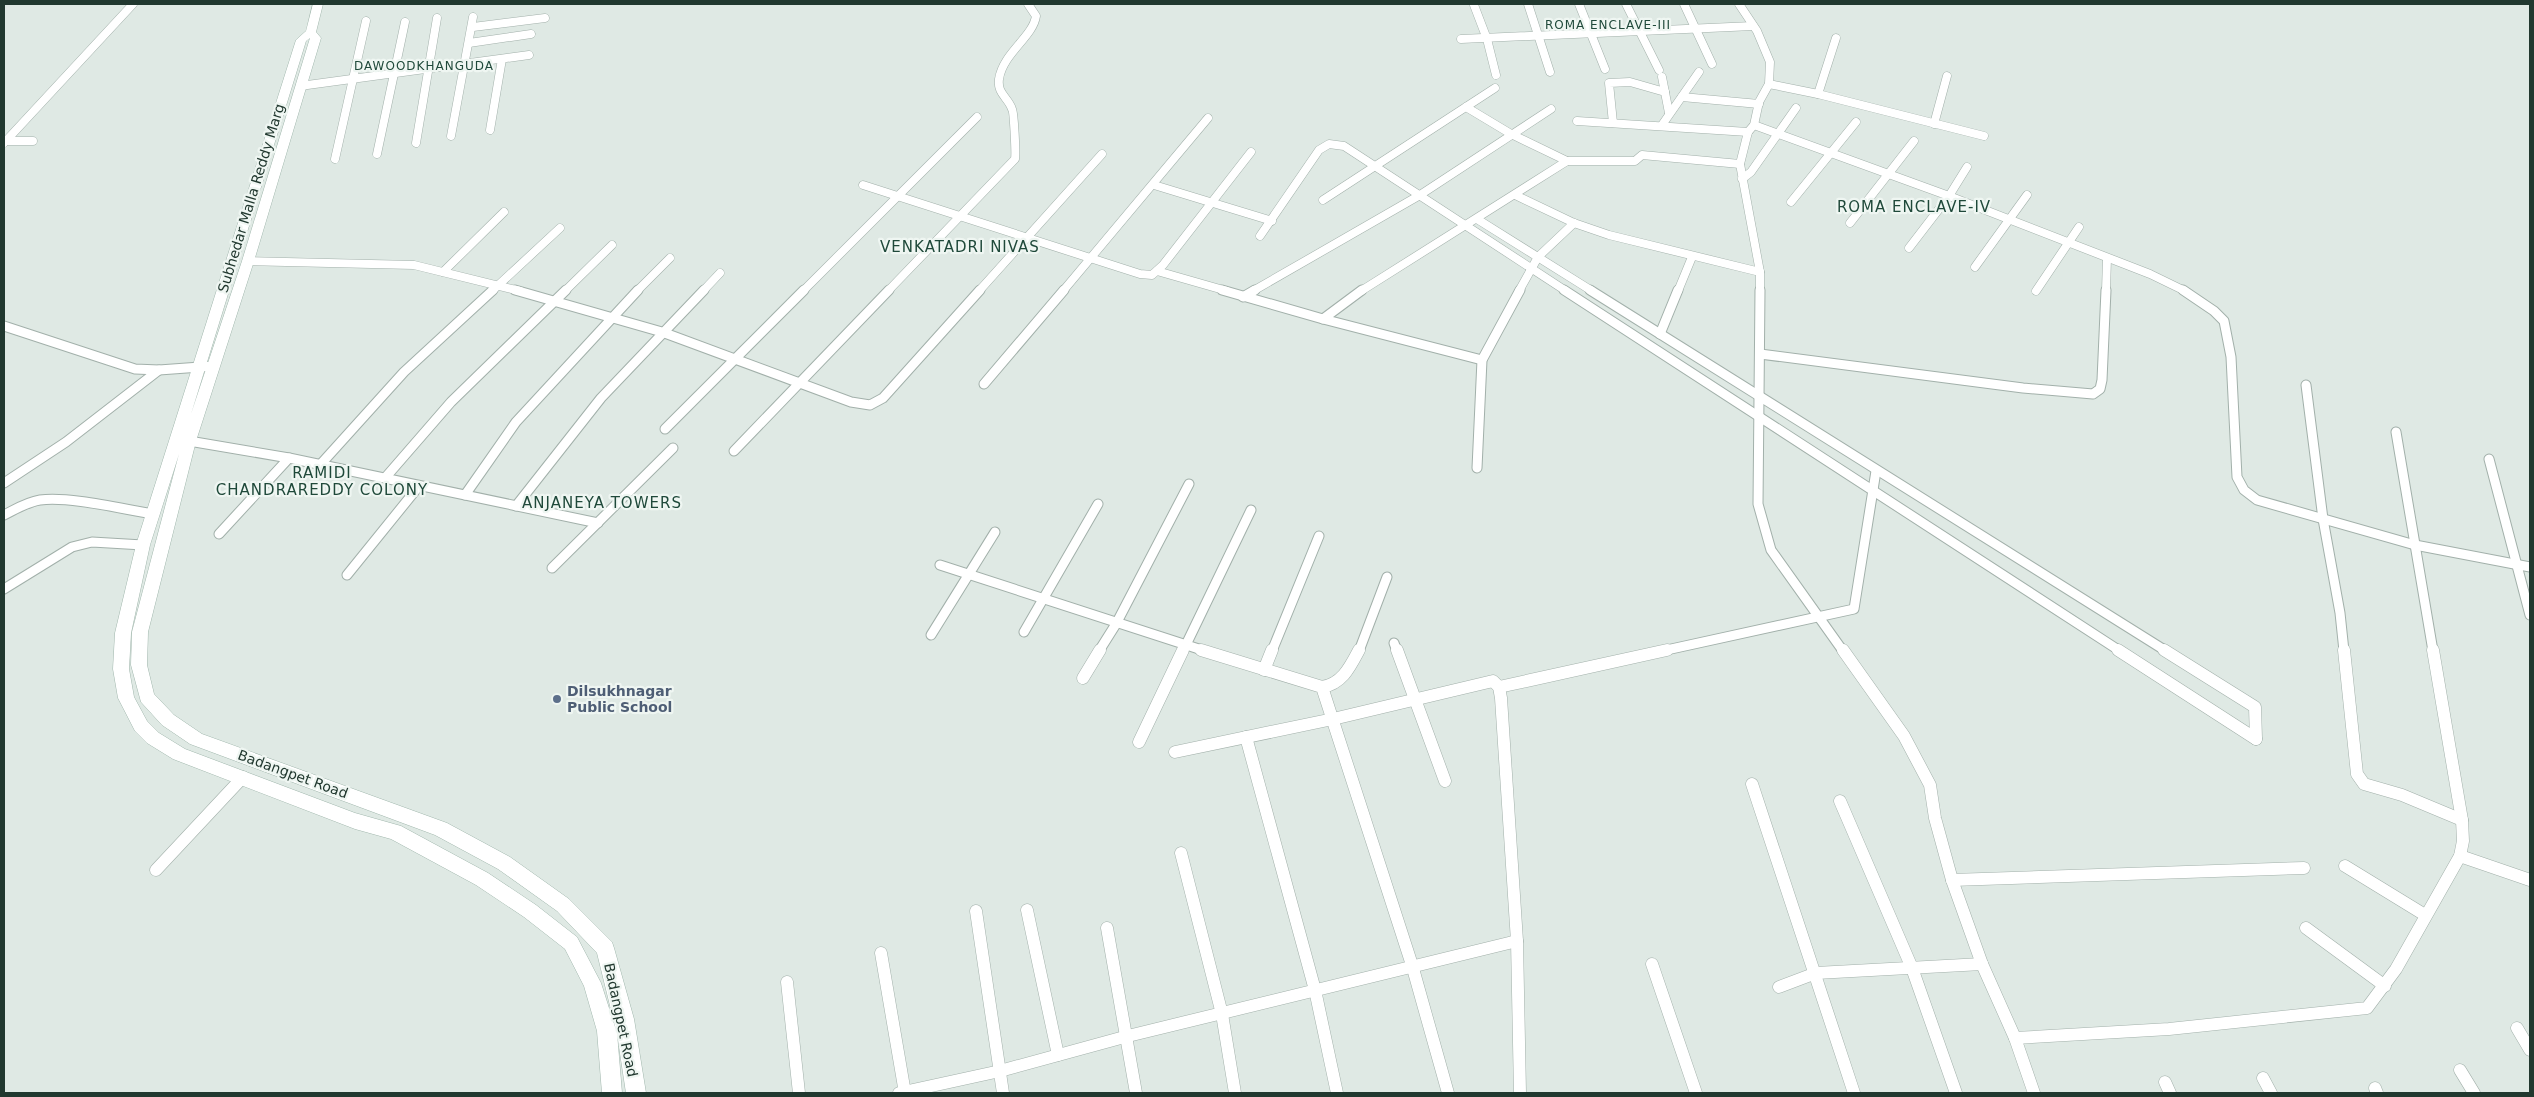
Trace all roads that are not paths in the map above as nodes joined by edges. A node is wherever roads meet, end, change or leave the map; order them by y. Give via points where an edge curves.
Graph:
1 (133, 4) edge
2 (318, 4) edge
3 (1028, 4) edge
4 (1528, 4) edge
5 (1579, 4) edge
6 (1626, 4) edge
7 (1684, 4) edge
8 (1739, 4) edge
9 (1474, 5) dead end
10 (473, 17) dead end
11 (437, 18) dead end
12 (545, 18) dead end
13 (366, 21) dead end
14 (405, 22) dead end
15 (1753, 26) junction
16 (473, 27) junction
17 (1697, 29) junction
18 (311, 32) junction
19 (1642, 32) junction
20 (1591, 33) junction
21 (531, 34) dead end
22 (1538, 36) junction
23 (1836, 38) dead end
24 (1460, 39) dead end
25 (1487, 39) junction
26 (469, 43) junction
27 (529, 55) dead end
28 (502, 59) junction
29 (1712, 64) dead end
30 (464, 65) junction
31 (429, 69) junction
32 (1605, 70) dead end
33 (1550, 72) dead end
34 (1699, 72) dead end
35 (394, 74) junction
36 (1496, 75) dead end
37 (1947, 76) dead end
38 (354, 79) junction
39 (1769, 84) junction
40 (300, 86) junction
41 (1495, 88) dead end
42 (1665, 92) junction
43 (1818, 94) junction
44 (1682, 97) junction
45 (1759, 104) junction
46 (1466, 107) junction
47 (1551, 108) dead end
48 (1796, 108) dead end
49 (1669, 113) junction
50 (976, 117) dead end
51 (1208, 118) dead end
52 (1577, 121) dead end
53 (1856, 122) dead end
54 (1613, 123) junction
55 (1934, 124) junction
56 (1662, 125) junction
57 (1751, 128) junction
58 (490, 130) dead end
59 (1778, 133) junction
60 (1512, 134) junction
61 (451, 136) dead end
62 (1984, 136) dead end
63 (33, 141) dead end
64 (1914, 141) dead end
65 (4, 142) edge
66 (416, 143) dead end
67 (1251, 152) dead end
68 (1833, 153) junction
69 (377, 154) dead end
70 (1102, 154) dead end
71 (335, 159) dead end
72 (1567, 161) junction
73 (1740, 164) junction
74 (1376, 166) junction
75 (1967, 167) dead end
76 (1888, 174) junction
77 (1742, 179) junction
78 (863, 185) dead end
79 (1154, 185) junction
80 (1420, 195) junction
81 (1516, 195) junction
82 (2027, 195) dead end
83 (896, 196) junction
84 (1949, 196) junction
85 (1323, 200) dead end
86 (1791, 202) dead end
87 (1212, 203) junction
88 (504, 212) dead end
89 (958, 217) junction
90 (1477, 219) junction
91 (2009, 219) junction
92 (1272, 221) junction
93 (1574, 223) junction
94 (1850, 223) dead end
95 (1466, 226) junction
96 (2079, 227) dead end
97 (560, 228) dead end
98 (1260, 236) dead end
99 (1027, 239) junction
100 (2068, 242) junction
101 (612, 245) dead end
102 (1909, 248) dead end
103 (1538, 257) junction
104 (1692, 257) junction
105 (670, 258) dead end
106 (1092, 258) junction
107 (2107, 258) junction
108 (248, 261) junction
109 (1975, 267) dead end
110 (1532, 270) junction
111 (1157, 271) junction
112 (443, 272) junction
113 (1760, 272) junction
114 (720, 273) dead end
115 (498, 285) junction
116 (2036, 291) dead end
117 (1243, 296) junction
118 (555, 301) junction
119 (611, 317) junction
120 (1323, 319) junction
121 (4, 326) edge
122 (662, 332) junction
123 (1660, 334) junction
124 (1760, 354) junction
125 (735, 360) junction
126 (1482, 360) junction
127 (205, 367) junction
128 (159, 370) junction
129 (799, 382) junction
130 (984, 384) dead end
131 (2306, 385) dead end
132 (1760, 397) junction
133 (1759, 418) junction
134 (665, 429) dead end
135 (2396, 432) dead end
136 (189, 441) junction
137 (673, 448) dead end
138 (734, 451) dead end
139 (289, 458) junction
140 (2489, 459) dead end
141 (320, 465) junction
142 (1477, 468) dead end
143 (1876, 471) junction
144 (385, 478) junction
145 (4, 483) edge
146 (1189, 484) dead end
147 (419, 486) junction
148 (1873, 492) junction
149 (465, 495) junction
150 (1098, 504) dead end
151 (516, 506) junction
152 (1251, 510) dead end
153 (153, 514) junction
154 (4, 515) edge
155 (2322, 519) junction
156 (598, 523) junction
157 (995, 532) dead end
158 (220, 534) dead end
159 (1319, 536) dead end
160 (142, 545) junction
161 (2415, 545) junction
162 (940, 565) dead end
163 (2517, 565) junction
164 (2530, 567) edge
165 (552, 568) dead end
166 (346, 575) dead end
167 (970, 575) junction
168 (1388, 577) dead end
169 (4, 589) edge
170 (1043, 598) junction
171 (2530, 615) edge
172 (1820, 618) junction
173 (1116, 624) junction
174 (1024, 632) dead end
175 (931, 635) dead end
176 (1394, 642) dead end
177 (1185, 644) junction
178 (1264, 670) junction
179 (1083, 678) dead end
180 (1322, 687) junction
181 (1499, 687) junction
182 (1413, 700) junction
183 (1333, 719) junction
184 (1246, 737) junction
185 (1139, 742) dead end
186 (1175, 752) dead end
187 (243, 777) junction
188 (1445, 782) dead end
189 (1752, 784) dead end
190 (1840, 801) dead end
191 (2462, 820) junction
192 (1181, 853) dead end
193 (2460, 856) junction
194 (2345, 866) dead end
195 (2304, 868) dead end
196 (156, 870) dead end
197 (1952, 880) junction
198 (2530, 880) edge
199 (1027, 910) dead end
200 (976, 911) dead end
201 (2425, 915) junction
202 (1107, 928) dead end
203 (2306, 928) dead end
204 (1518, 941) junction
205 (881, 953) dead end
206 (1652, 964) dead end
207 (1982, 964) junction
208 (1412, 965) junction
209 (1912, 968) junction
210 (1816, 973) junction
211 (787, 982) dead end
212 (2385, 986) junction
213 (1779, 987) dead end
214 (1315, 990) junction
215 (1222, 1014) junction
216 (2517, 1028) dead end
217 (1128, 1036) junction
218 (2015, 1038) junction
219 (2530, 1050) edge
220 (1058, 1055) junction
221 (2460, 1070) dead end
222 (1000, 1071) junction
223 (2263, 1078) dead end
224 (612, 1093) edge
225 (636, 1093) edge
226 (799, 1093) edge
227 (903, 1093) edge
228 (1003, 1093) edge
229 (1136, 1093) edge
230 (1235, 1093) edge
231 (1337, 1093) edge
232 (1448, 1093) edge
233 (1520, 1093) edge
234 (1696, 1093) edge
235 (1854, 1093) edge
236 (1956, 1093) edge
237 (2034, 1093) edge
238 (2271, 1093) edge
239 (2474, 1093) edge

1 - 65 street
2 - 18 main road, Subhedar Malla Reddy Marg
3 - 89 street via 1036,16 1035,23 1014,48 999,80 1001,95 1013,110 1011,127 1018,151 1015,159
4 - 22 street
5 - 20 street
6 - 19 street
7 - 17 street
8 - 15 street
9 - 25 street
10 - 16 street
11 - 31 street
12 - 16 street
13 - 38 street
14 - 35 street
15 - 17 street
15 - 39 street via 1770,62
16 - 26 street
17 - 19 street
17 - 29 street
18 - 40 main road, Subhedar Malla Reddy Marg via 316,38
18 - 127 main road, Subhedar Malla Reddy Marg via 301,40
19 - 20 street
19 - 42 street
20 - 22 street
20 - 32 street
21 - 26 street
22 - 25 street
22 - 33 street
23 - 43 street
24 - 25 street
25 - 36 street
26 - 30 street
27 - 28 street
28 - 30 street
28 - 58 street
30 - 31 street
30 - 61 street
31 - 35 street
31 - 66 street
34 - 44 street
35 - 38 street
35 - 69 street
37 - 55 street
38 - 40 street
38 - 71 street
39 - 43 street
39 - 45 street
40 - 108 main road, Subhedar Malla Reddy Marg
41 - 46 street
42 - 49 street
42 - 54 street via 1643,84 1609,83
43 - 55 street
44 - 45 street
44 - 49 street
45 - 57 street
46 - 60 street
46 - 74 street
47 - 60 street
48 - 59 street
49 - 56 street
50 - 83 street
51 - 79 street
52 - 54 street
53 - 68 street
54 - 56 street
55 - 62 street
56 - 57 street
57 - 59 street
57 - 73 street
59 - 68 street
59 - 77 street via 1751,172
60 - 72 street
60 - 80 street
63 - 65 street
64 - 76 street
67 - 87 street
68 - 76 street
68 - 86 street
70 - 99 street
72 - 73 street via 1635,160 1642,155
72 - 81 street
73 - 77 street
74 - 80 street
74 - 85 street
74 - 92 street via 1344,146 1323,146
75 - 84 street
76 - 84 street
76 - 94 street
77 - 113 street
78 - 83 street
79 - 87 street
79 - 106 street
80 - 95 street
80 - 117 street
81 - 90 street
81 - 93 street
82 - 91 street
83 - 89 street
83 - 125 street
84 - 91 street
84 - 102 street
87 - 92 street
87 - 111 street
88 - 112 street
89 - 99 street
89 - 129 street
90 - 95 street
90 - 103 street
91 - 100 street
91 - 109 street
92 - 98 street
93 - 103 street
93 - 104 street
95 - 110 street
95 - 120 street via 1373,282
96 - 100 street
97 - 115 street
99 - 106 street
99 - 129 street via 877,403 870,406 858,404
100 - 107 street
100 - 116 street
101 - 118 street
103 - 110 street
103 - 123 street
104 - 113 street
104 - 123 street
105 - 119 street
106 - 111 street via 1140,274 1152,275
106 - 130 street
107 - 124 street via 2102,380 2100,389 2093,394
107 - 155 street via 2188,292 2224,321 2231,357 2240,487 2257,500
108 - 112 street via 414,266
108 - 127 main road, Subhedar Malla Reddy Marg
110 - 126 street
110 - 133 street
111 - 117 street
112 - 115 street
113 - 124 street
114 - 122 street
115 - 118 street
115 - 141 street via 404,372
117 - 120 street
118 - 119 street
118 - 144 street via 451,402
119 - 122 street
119 - 149 street via 516,422
120 - 126 street
121 - 128 street via 113,364
122 - 125 street
122 - 151 street via 602,398
123 - 132 street
124 - 132 street
125 - 129 street
125 - 134 street
126 - 142 street
127 - 128 street
127 - 136 main road, Badangpet Road
127 - 153 main road, Badangpet Road
128 - 145 street via 66,442
129 - 138 street
131 - 155 street
132 - 133 street
132 - 143 street
133 - 148 street
133 - 172 street via 1758,504 1764,532 1771,550
135 - 161 street
136 - 139 street
136 - 225 main road, Badangpet Road via 140,632 139,664 147,697 168,720 196,739 441,829 504,863 563,905 605,948 624,1019
137 - 156 street
139 - 141 street
139 - 158 street
140 - 163 street
141 - 144 street
143 - 148 street
143 - 148 street via 2255,707 2256,739
144 - 147 street
146 - 173 street
147 - 149 street
147 - 166 street
148 - 172 street via 1854,609
149 - 151 street
150 - 170 street
151 - 156 street
152 - 177 street
153 - 154 street via 40,500
153 - 160 main road, Badangpet Road
155 - 161 street
155 - 191 street via 2340,613 2357,774 2364,784 2402,794
156 - 165 street
157 - 167 street
159 - 178 street
160 - 169 street via 92,542 72,547
160 - 187 main road, Badangpet Road via 123,633 121,669 126,698 141,726 153,738 179,754
161 - 163 street
161 - 191 street
162 - 167 street
163 - 164 street
163 - 171 street
167 - 170 street
167 - 175 street
168 - 180 street via 1358,652 1345,675 1333,685
170 - 173 street
170 - 174 street
172 - 181 street
172 - 197 street via 1904,736 1930,785 1935,818
173 - 177 street
173 - 179 street
176 - 182 street
177 - 178 street
177 - 185 street
178 - 180 street
180 - 183 street
181 - 182 street via 1493,680
181 - 204 street
182 - 183 street
182 - 188 street
183 - 184 street
183 - 208 street
184 - 186 street
184 - 214 street
187 - 196 street
187 - 224 main road, Badangpet Road via 355,821 395,832 482,879 571,943 592,983 607,1031
189 - 210 street
190 - 209 street
191 - 193 street
192 - 215 street
193 - 198 street
193 - 201 street
194 - 201 street
195 - 197 street
197 - 207 street
199 - 220 street
200 - 222 street
201 - 212 street
202 - 217 street
203 - 212 street
204 - 208 street
204 - 233 street
205 - 227 street
206 - 234 street
207 - 209 street
207 - 218 street
208 - 214 street
208 - 232 street
209 - 210 street
209 - 236 street
210 - 213 street
210 - 235 street
211 - 226 street
212 - 218 street via 2367,1008 2169,1029
214 - 215 street
214 - 231 street
215 - 217 street
215 - 230 street
216 - 219 street
217 - 220 street
217 - 229 street
218 - 237 street
220 - 222 street
221 - 239 street
222 - 227 street
222 - 228 street
223 - 238 street

